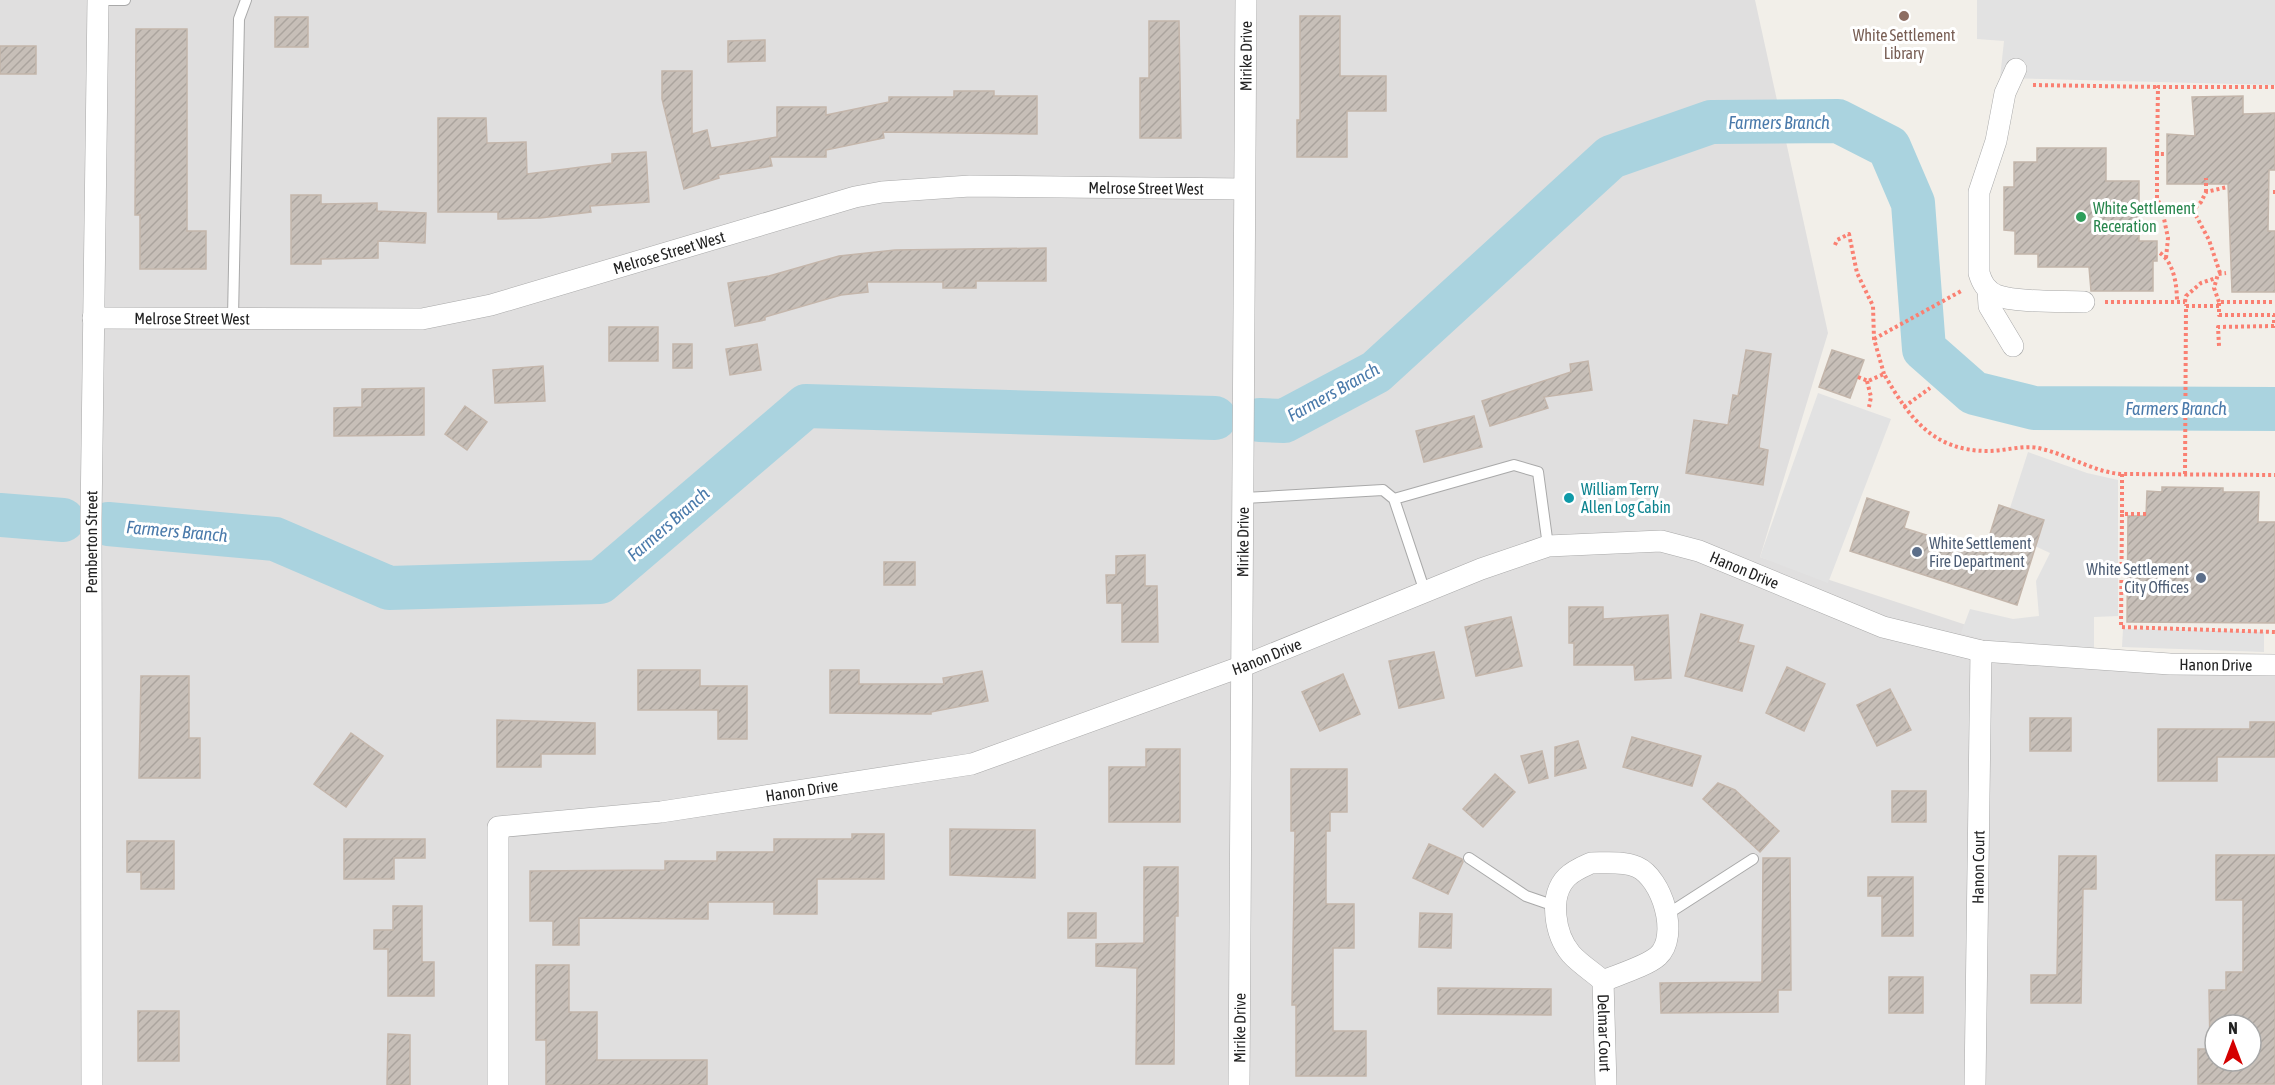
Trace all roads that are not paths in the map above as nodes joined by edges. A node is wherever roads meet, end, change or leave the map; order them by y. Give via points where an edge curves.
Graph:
1 (98, 0) edge
2 (125, 0) edge
3 (246, 0) edge
4 (1246, 0) edge
5 (2022, 77) road end
6 (1244, 189) junction
7 (1979, 288) junction
8 (2084, 302) road end
9 (233, 317) junction
10 (93, 318) junction
11 (2013, 346) dead end
12 (1244, 498) junction
13 (1394, 499) junction
14 (1548, 546) junction
15 (1425, 592) junction
16 (1981, 651) junction
17 (2275, 665) edge
18 (1243, 666) junction
19 (1469, 858) dead end
20 (1753, 860) dead end
21 (1555, 906) junction
22 (1666, 915) junction
23 (1603, 981) junction
24 (92, 1085) edge
25 (498, 1085) edge
26 (1239, 1085) edge
27 (1606, 1085) edge
28 (1975, 1085) edge

1 - 2 lane
1 - 10 street, Pemberton Street
3 - 9 lane via 239,19
4 - 6 street, Mirike Drive
5 - 7 street via 2005,93 1996,141 1979,192
6 - 9 street, Melrose Street West via 970,186 882,192 491,305 422,319
6 - 12 street, Mirike Drive
7 - 8 street via 2008,297
7 - 11 street
9 - 10 street, Melrose Street West
10 - 24 street, Pemberton Street
12 - 13 lane via 1363,489 1383,490
12 - 18 street, Mirike Drive
13 - 14 lane via 1514,465 1538,472
13 - 15 lane
14 - 15 street, Hanon Drive
14 - 16 street, Hanon Drive via 1661,541 1699,551 1883,627
15 - 18 street, Hanon Drive
16 - 17 street, Hanon Drive via 2170,664
16 - 28 street, Hanon Court
18 - 25 street, Hanon Drive via 972,764 661,812 498,828
18 - 26 street, Mirike Drive
19 - 21 lane via 1526,896
20 - 22 lane
21 - 22 street, Delmar Court via 1565,879 1575,870 1591,863 1625,864 1638,867 1655,885 1666,906
21 - 23 street, Delmar Court via 1558,930 1571,953
22 - 23 street, Delmar Court via 1668,928 1658,956
23 - 27 street, Delmar Court

